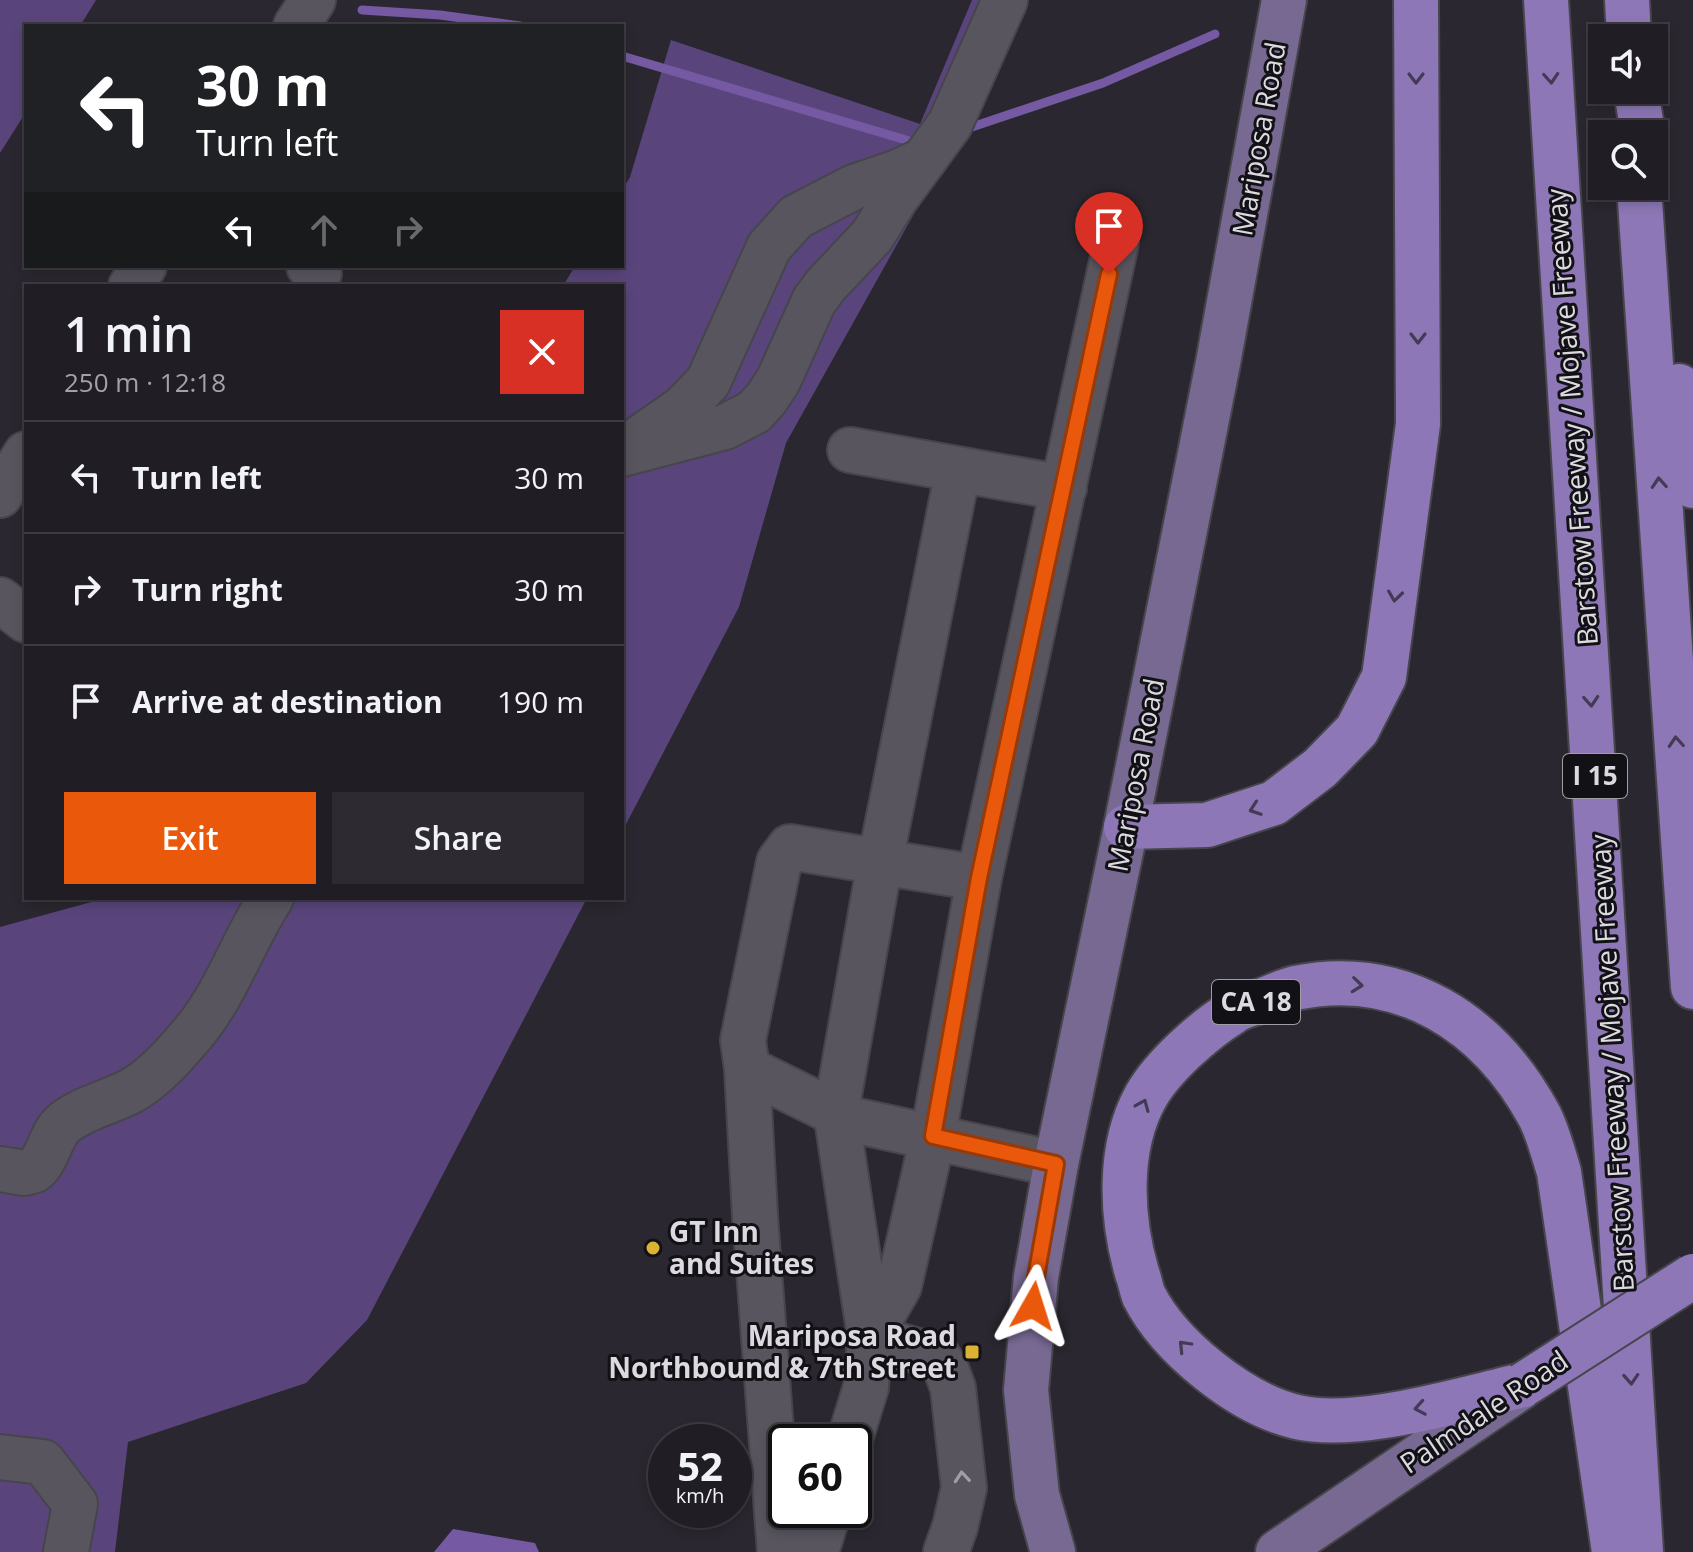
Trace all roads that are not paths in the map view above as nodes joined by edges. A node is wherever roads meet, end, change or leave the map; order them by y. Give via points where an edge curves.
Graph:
1 (313, 0) edge
2 (1005, 0) edge
3 (1284, 0) edge
4 (1416, 0) edge
5 (1546, 0) edge
6 (297, 24) edge
7 (924, 160) junction
8 (1640, 200) edge
9 (1652, 200) edge
10 (1116, 243) dead end
11 (850, 450) dead end
12 (624, 451) edge
13 (624, 452) edge
14 (24, 457) edge
15 (958, 470) junction
16 (1693, 486) edge
17 (1064, 488) junction
18 (0, 495) edge
19 (0, 600) edge
20 (24, 618) edge
21 (1126, 827) junction
22 (880, 862) junction
23 (979, 878) junction
24 (270, 900) edge
25 (1693, 987) edge
26 (747, 1069) junction
27 (836, 1112) junction
28 (933, 1136) junction
29 (1056, 1164) junction
30 (0, 1169) edge
31 (1693, 1276) edge
32 (870, 1337) junction
33 (1523, 1385) junction
34 (855, 1424) edge
35 (0, 1457) edge
36 (823, 1528) edge
37 (66, 1552) edge
38 (780, 1552) edge
39 (816, 1552) edge
40 (946, 1552) edge
41 (1053, 1552) edge
42 (1278, 1552) edge
43 (1614, 1552) edge
44 (1641, 1552) edge

1 - 6 street
2 - 7 street via 950,124
3 - 21 main road, Mariposa Road
4 -> 21 highway via 1418,424 1384,677 1357,730 1320,768 1274,803 1207,825
5 -> 44 highway, Barstow Freeway / Mojave Freeway / I 15
7 - 12 street via 796,217 769,247 708,382 683,408
7 - 13 street via 872,236 814,301 778,381 754,412 725,427
25 -> 8 highway
9 - 16 highway
10 - 17 street
11 - 15 street
14 - 18 street
15 - 17 street
15 - 22 street
17 - 23 street
19 - 20 street
21 - 29 main road, Mariposa Road
22 - 23 street
22 - 26 street via 790,847 779,862 743,1040
22 - 27 street
23 - 28 street
24 - 30 street via 215,1005 150,1078 61,1126 35,1170
26 - 27 street
26 - 38 street
27 - 28 street
27 - 32 street
28 - 29 street
28 - 32 street via 899,1286
29 - 41 main road, Mariposa Road via 1036,1277 1026,1390 1037,1495
31 - 33 highway, Palmdale Road, bridge
32 - 34 street via 866,1387
40 -> 32 street via 964,1488 950,1379 938,1357
33 - 42 main road, Palmdale Road
33 -> 43 highway, CA 18 via 1342,1421 1297,1417 1248,1398 1205,1368 1144,1295 1128,1241 1123,1193 1132,1136 1146,1096 1179,1056 1234,1010 1294,988 1349,983 1405,992 1459,1020 1500,1057 1539,1116 1559,1172
35 - 37 street via 43,1462 75,1504
36 - 39 street

